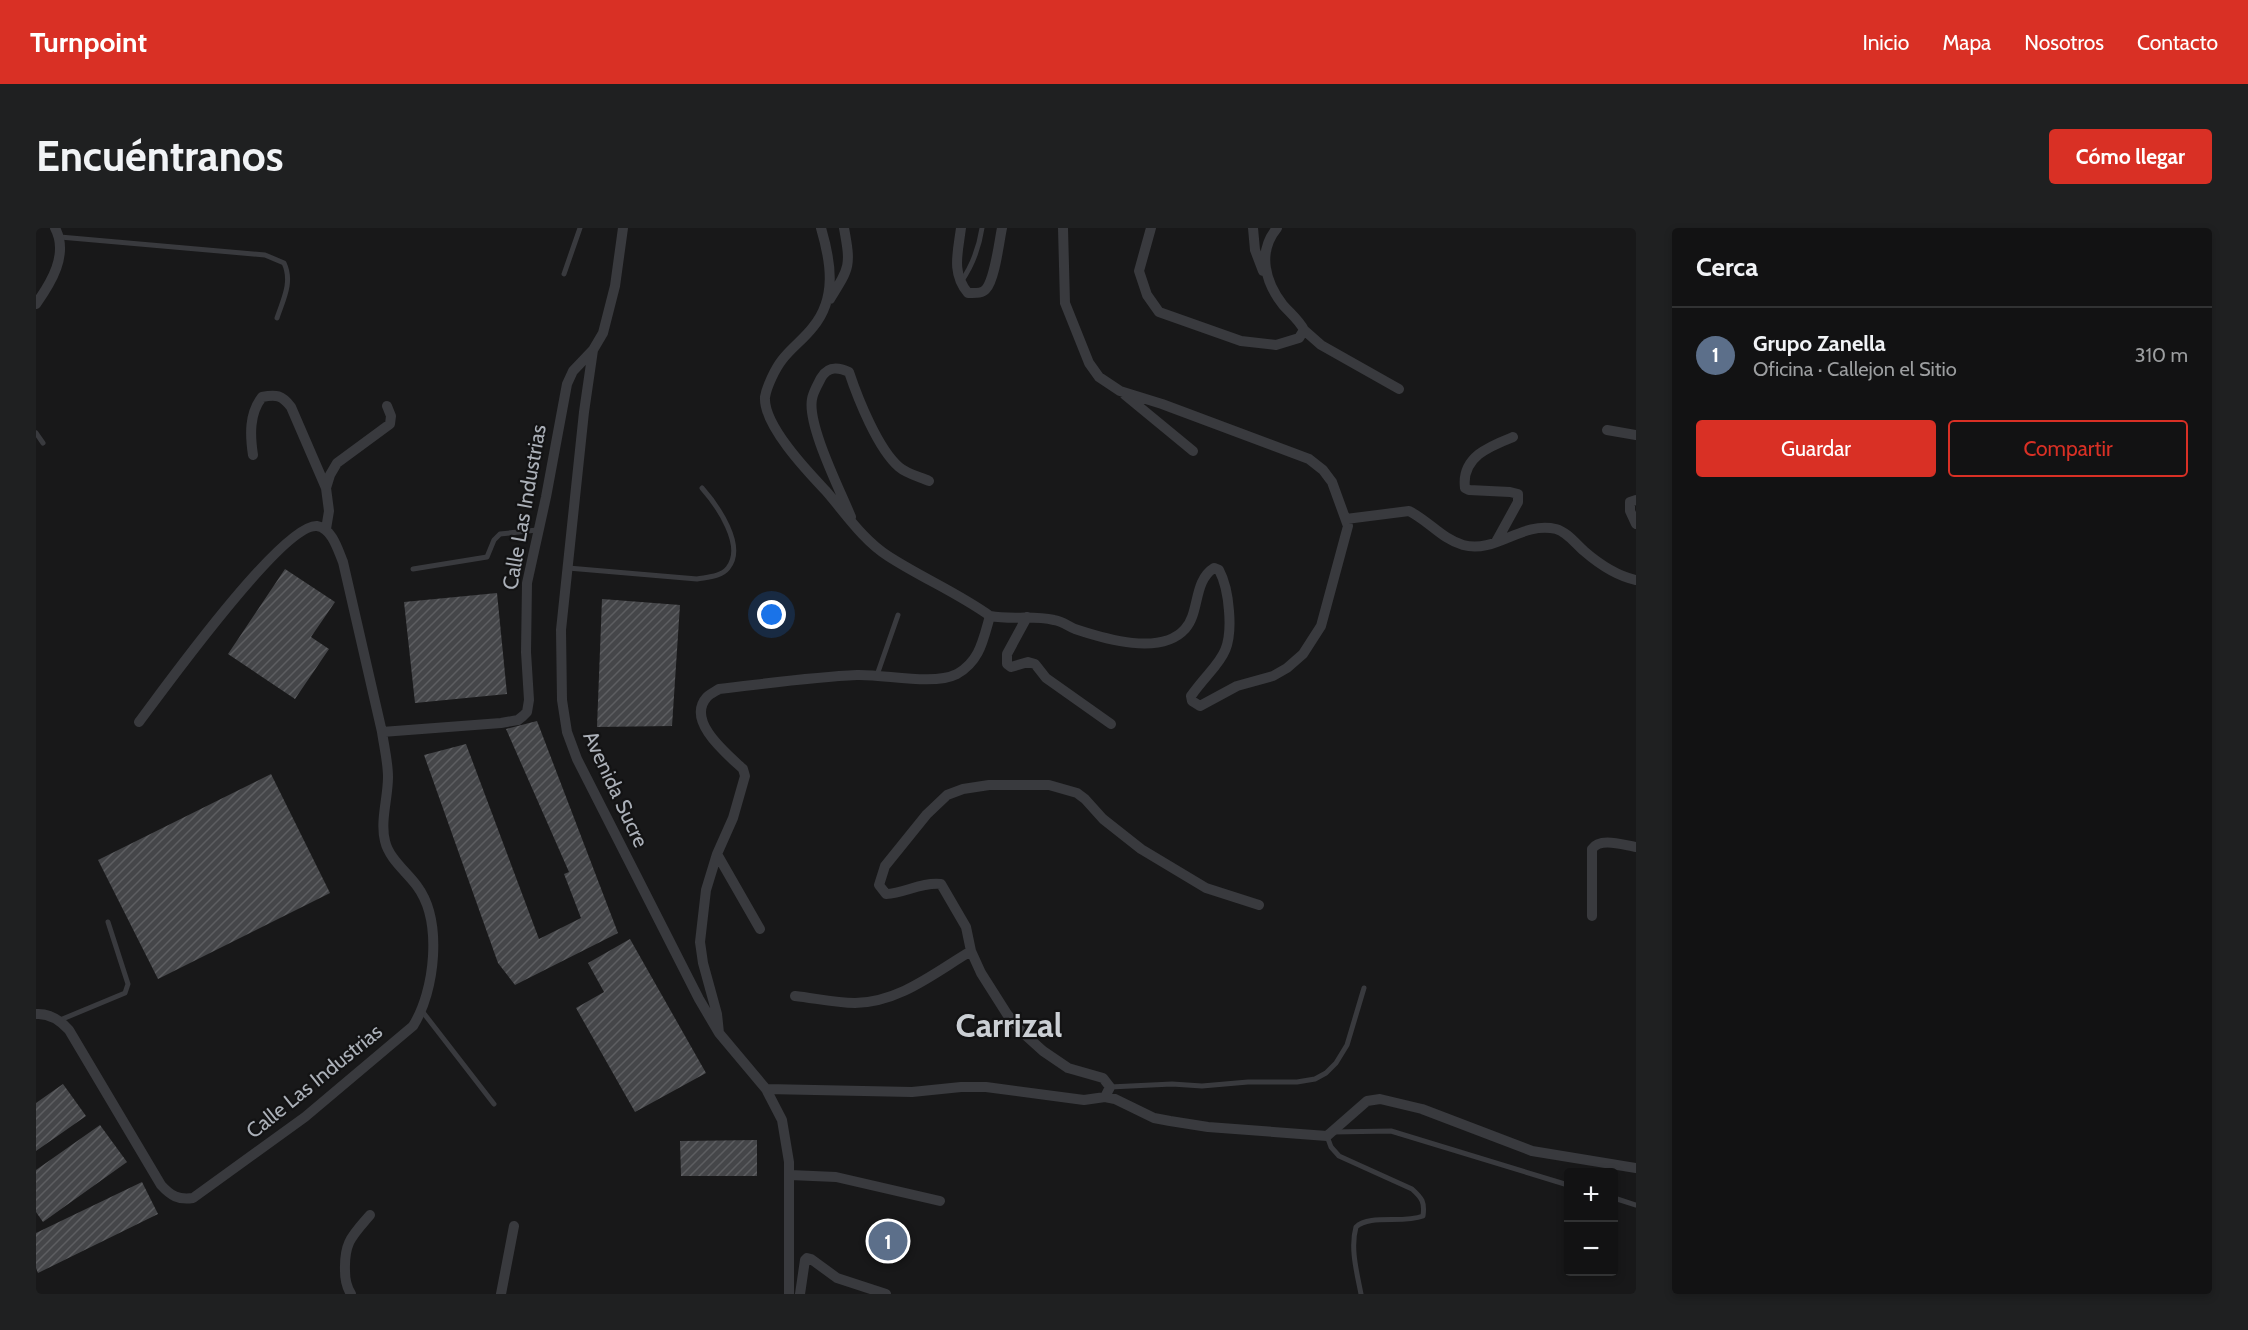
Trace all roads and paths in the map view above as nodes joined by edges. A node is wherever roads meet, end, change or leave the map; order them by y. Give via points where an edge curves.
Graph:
1 (580, 228) edge
2 (623, 228) edge
3 (821, 228) edge
4 (844, 228) edge
5 (961, 228) edge
6 (982, 228) edge
7 (1002, 228) edge
8 (1063, 228) edge
9 (1151, 228) edge
10 (1253, 228) edge
11 (1277, 228) edge
12 (58, 233) edge
13 (564, 274) dead end
14 (1267, 276) junction
15 (960, 284) junction
16 (828, 302) junction
17 (36, 304) edge
18 (277, 318) dead end
19 (1304, 330) junction
20 (593, 350) junction
21 (1399, 389) dead end
22 (1120, 391) junction
23 (387, 406) dead end
24 (1607, 430) dead end
25 (36, 433) edge
26 (1636, 435) edge
27 (1513, 436) dead end
28 (43, 443) dead end
29 (1193, 451) dead end
30 (253, 455) dead end
31 (929, 481) dead end
32 (326, 488) junction
33 (702, 488) dead end
34 (1636, 500) edge
35 (1346, 519) junction
36 (1636, 524) edge
37 (856, 528) junction
38 (326, 529) junction
39 (537, 531) junction
40 (1496, 542) junction
41 (568, 568) junction
42 (413, 569) dead end
43 (1636, 580) edge
44 (898, 615) dead end
45 (990, 616) junction
46 (1027, 617) junction
47 (877, 675) junction
48 (139, 722) dead end
49 (1111, 724) dead end
50 (382, 732) junction
51 (1636, 847) edge
52 (717, 854) junction
53 (1259, 904) dead end
54 (1592, 916) dead end
55 (108, 922) dead end
56 (760, 929) dead end
57 (971, 951) junction
58 (1364, 988) dead end
59 (795, 996) dead end
60 (422, 1011) junction
61 (36, 1014) edge
62 (60, 1020) junction
63 (719, 1033) junction
64 (766, 1089) junction
65 (1108, 1092) junction
66 (494, 1104) dead end
67 (1329, 1134) junction
68 (1636, 1168) edge
69 (790, 1175) junction
70 (1564, 1183) edge
71 (1618, 1199) edge
72 (940, 1201) dead end
73 (1636, 1205) edge
74 (370, 1215) dead end
75 (514, 1226) dead end
76 (351, 1294) edge
77 (501, 1294) edge
78 (789, 1294) edge
79 (800, 1294) edge
80 (886, 1294) edge
81 (1361, 1294) edge

1 - 13 lane
2 - 20 street, Avenida Sucre via 615,286 603,333
3 - 16 street via 829,267
4 - 16 street via 849,256 846,273
5 - 15 street via 956,258
6 - 15 lane via 969,271
7 - 15 street via 986,290 968,293
8 - 22 street via 1065,303 1070,319 1099,378
9 - 19 street via 1139,271 1147,295 1159,312 1241,341 1276,345 1299,338
10 - 14 street via 1255,250
11 - 14 street via 1270,236 1264,262
12 - 17 street via 61,247 56,268
12 - 18 lane via 265,255 284,263 289,273
14 - 19 street
16 - 37 street via 813,328 781,361 765,399 770,417 794,455
19 - 21 street via 1321,345
20 - 39 street, Calle Las Industrias via 573,371 567,384
20 - 41 street, Avenida Sucre
22 - 29 street
22 - 35 street via 1309,459 1332,482
23 - 32 street via 392,416 390,424 337,464
24 - 26 street
25 - 28 lane
27 - 40 street via 1483,449 1470,463 1464,483 1469,490 1518,494 1518,502
30 - 32 street via 250,435 255,409 262,397 284,397
31 - 37 street via 901,469 892,459 868,420 849,372 831,368 823,374 812,396 811,419
32 - 38 street
33 - 41 lane via 731,533 734,552 729,568 718,575 697,579
34 - 36 street via 1629,502
35 - 40 street via 1409,511 1450,541 1483,547
35 - 46 street via 1348,526 1328,605 1321,626 1303,654 1273,676 1237,686 1200,706 1191,696 1223,656 1230,632 1228,599 1219,570 1214,568 1204,578 1187,627 1175,638 1156,643 1120,641 1056,620
37 - 45 street via 887,556
38 - 48 street via 306,528 277,553 224,610
38 - 50 street, Calle Las Industrias via 343,562
39 - 42 lane via 500,534 487,557
39 - 50 street, Calle Las Industrias via 527,583 527,712 518,720 501,723
40 - 43 street via 1539,527 1558,529 1608,568
41 - 63 street, Avenida Sucre via 561,630 562,700 567,732 664,932
44 - 47 lane
45 - 46 street via 1009,620
45 - 47 street via 979,653 972,664 955,675 930,680
46 - 49 street via 1007,654 1007,664 1035,664 1046,678
47 - 52 street via 719,689 707,697 702,707 705,730 745,776
50 - 60 street, Calle Las Industrias via 388,777 383,831 386,844 419,888 432,920 432,976
51 - 54 street via 1602,842 1592,849
52 - 56 street
52 - 63 street via 706,890 700,942
53 - 57 street via 1206,888 1163,863 1103,819 1077,793 1050,785 963,789 947,795 927,814 885,866 879,885 886,894 897,894 912,887 940,884 966,927
55 - 62 lane via 128,984 125,993
57 - 59 street via 909,990 891,996 853,1003
57 - 65 street via 981,973 1022,1032 1068,1068 1103,1078
58 - 65 lane via 1347,1045 1336,1063 1315,1079 1202,1086 1172,1084
60 - 62 street, Calle Las Industrias via 413,1026 305,1117 193,1198 182,1200 171,1196 161,1185
60 - 66 lane
61 - 62 street
63 - 64 street, Avenida Sucre
64 - 65 street via 902,1092 986,1087 1084,1100
64 - 69 street, Avenida Sucre via 782,1120
65 - 67 street via 1154,1118 1209,1127
67 - 68 street via 1366,1101 1380,1099 1422,1109 1532,1151
67 - 70 lane via 1391,1131
67 - 81 lane via 1331,1147 1339,1156 1412,1189 1425,1204 1423,1216 1413,1220 1366,1221 1356,1227 1353,1247
69 - 72 street via 836,1178
69 - 78 street, Avenida Sucre
71 - 73 lane
74 - 76 street via 352,1235 344,1252 346,1286
75 - 77 street
79 - 80 street via 807,1258 837,1278

